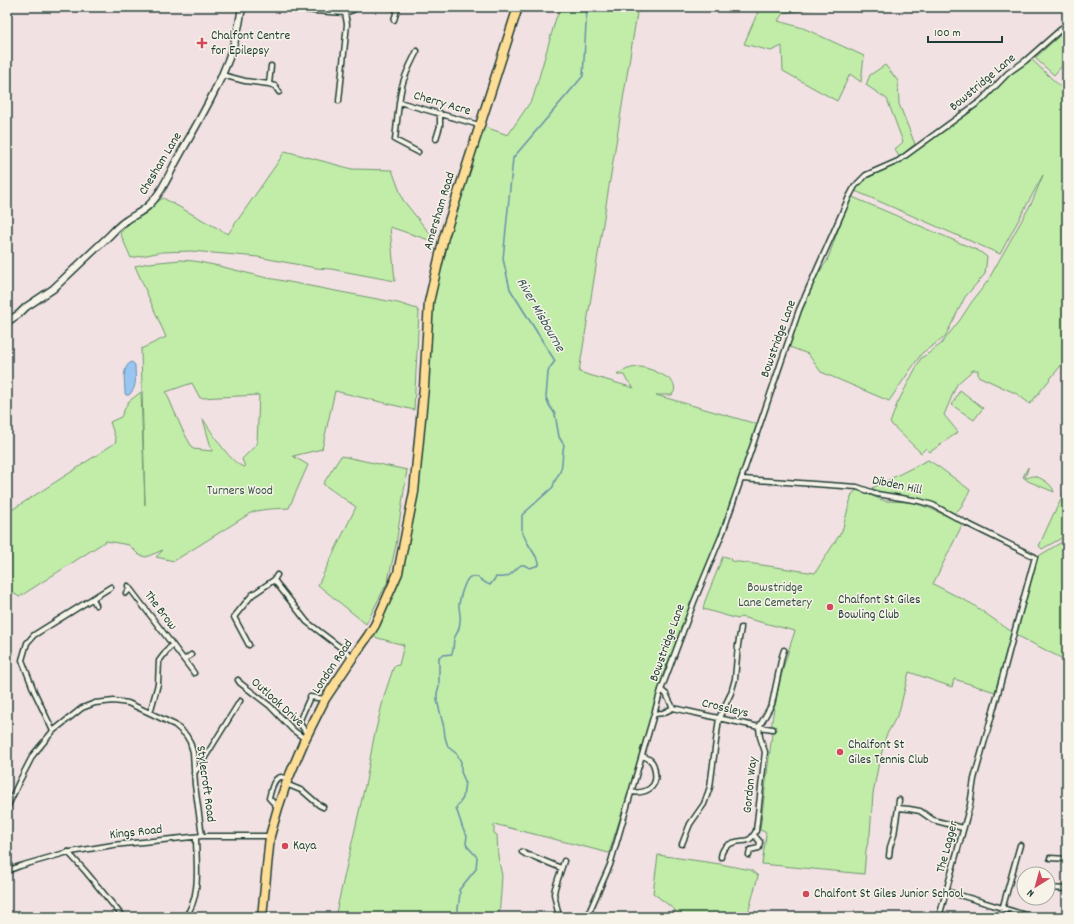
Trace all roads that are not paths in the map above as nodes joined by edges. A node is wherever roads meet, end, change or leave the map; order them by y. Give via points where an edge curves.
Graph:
1 (242, 7) edge
2 (282, 7) edge
3 (356, 7) edge
4 (398, 7) edge
5 (518, 7) edge
6 (345, 13) junction
7 (394, 20) dead end
8 (1067, 24) edge
9 (417, 51) dead end
10 (271, 66) dead end
11 (222, 75) junction
12 (269, 84) junction
13 (279, 92) dead end
14 (339, 101) dead end
15 (399, 102) junction
16 (440, 113) junction
17 (479, 125) junction
18 (436, 139) dead end
19 (418, 152) dead end
20 (7, 322) edge
21 (420, 428) joint
22 (742, 480) junction
23 (1035, 557) joint
24 (277, 575) dead end
25 (274, 580) junction
26 (111, 587) dead end
27 (126, 593) dead end
28 (93, 599) junction
29 (96, 605) dead end
30 (741, 628) dead end
31 (173, 645) junction
32 (249, 645) dead end
33 (784, 650) dead end
34 (191, 655) dead end
35 (353, 657) junction
36 (184, 660) junction
37 (194, 673) dead end
38 (238, 680) dead end
39 (661, 690) junction
40 (325, 699) junction
41 (240, 701) dead end
42 (673, 708) junction
43 (150, 713) junction
44 (655, 714) junction
45 (719, 718) junction
46 (759, 727) junction
47 (773, 729) dead end
48 (53, 731) junction
49 (306, 737) junction
50 (642, 756) junction
51 (194, 774) junction
52 (287, 782) junction
53 (631, 792) junction
54 (7, 794) edge
55 (12, 797) junction
56 (899, 800) dead end
57 (323, 807) dead end
58 (7, 808) edge
59 (278, 808) junction
60 (898, 808) junction
61 (963, 828) junction
62 (202, 836) junction
63 (270, 836) junction
64 (754, 836) junction
65 (196, 837) junction
66 (682, 844) dead end
67 (1020, 845) dead end
68 (68, 852) junction
69 (522, 852) dead end
70 (749, 855) dead end
71 (889, 856) dead end
72 (722, 857) dead end
73 (1050, 858) dead end
74 (1067, 859) edge
75 (564, 861) dead end
76 (561, 868) junction
77 (7, 871) edge
78 (1056, 888) edge
79 (1067, 889) edge
80 (946, 891) junction
81 (1002, 908) junction
82 (123, 917) edge
83 (185, 917) edge
84 (262, 917) edge
85 (559, 917) edge
86 (588, 917) edge
87 (939, 917) edge
88 (1000, 917) edge
89 (1032, 917) edge

1 - 11 street, Chesham Lane via 237,35
2 - 6 street
3 - 6 street
4 - 7 street
5 - 17 highway, Amersham Road
6 - 14 street via 348,24
8 - 22 street, Bowstridge Lane via 1008,73 982,100 898,161 866,175 855,186 799,310
9 - 15 street, Cherry Acre via 402,86
10 - 12 street
11 - 12 street
11 - 20 street, Chesham Lane via 214,95 162,189 147,207 116,228 53,289
12 - 13 street via 275,86
15 - 16 street, Cherry Acre
15 - 19 street, Cherry Acre via 395,140
16 - 17 street, Cherry Acre
16 - 18 street
17 - 21 highway, Amersham Road via 444,237 429,302
21 - 35 highway, London Road via 414,492 398,573 375,624
22 - 23 street, Dibden Hill via 857,487 877,494 919,501 933,505
22 - 39 street, Bowstridge Lane
23 - 61 street, The Lagger
24 - 25 street
25 - 32 street via 252,595 234,617
25 - 35 street via 307,622
26 - 28 street
27 - 31 street, The Brow via 129,587
28 - 29 street
28 - 48 street via 34,635 27,643 22,660
30 - 45 street via 735,679
31 - 36 street, The Brow
31 - 43 street, The Brow via 160,661 158,684
33 - 46 street via 772,704
34 - 36 street
35 - 40 highway, London Road
36 - 37 street, The Brow
38 - 49 street, Outlook Drive via 270,706 293,730
39 - 42 street
39 - 44 street, Bowstridge Lane
40 - 49 highway, London Road
40 - 49 street via 310,697 298,722
41 - 51 street
42 - 44 street
42 - 45 street, Crossleys
43 - 48 street, Stylecroft Road via 128,703 95,703 82,708
43 - 51 street, Stylecroft Road via 174,725 186,735 193,752
44 - 50 street, Bowstridge Lane
45 - 46 street, Crossleys
45 - 66 street via 710,787 704,804 690,824
46 - 47 street, Crossleys
46 - 64 street, Gordon Way via 765,752
48 - 55 street, Stylecroft Road via 33,755
49 - 52 highway, London Road
50 - 53 street, Bowstridge Lane
50 - 53 street via 649,758 654,766 654,785 638,794
51 - 62 street, Stylecroft Road
52 - 57 street
52 - 59 highway, London Road
52 - 59 street via 282,777 278,778 269,798
53 - 86 street, Bowstridge Lane via 610,865
54 - 55 street
55 - 58 street, Stylecroft Road
56 - 60 street
59 - 63 highway, London Road
60 - 61 street via 920,812 933,820
60 - 71 street
61 - 80 street, The Lagger
62 - 63 street, Kings Road
62 - 65 street, Kings Road
63 - 84 highway, London Road
64 - 70 street, Gordon Way via 760,842 759,848 750,850
64 - 72 street via 748,840 728,844
65 - 68 street, Kings Road
65 - 83 street via 196,888 194,900
67 - 81 street
68 - 77 street, Kings Road
68 - 82 street
69 - 76 street
73 - 74 street
75 - 76 street
76 - 85 street via 554,888
78 - 79 street
80 - 81 street
80 - 87 street, The Lagger
81 - 88 street
81 - 89 street

